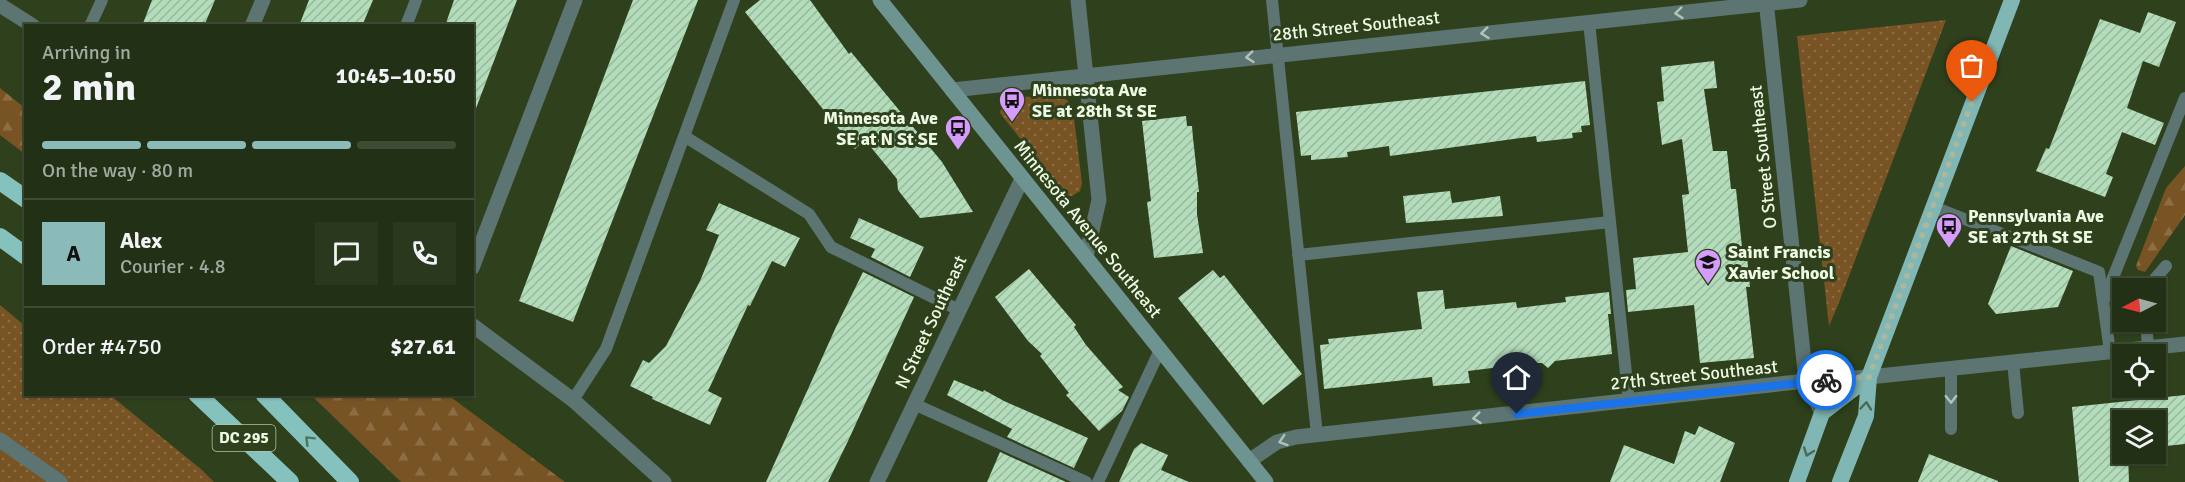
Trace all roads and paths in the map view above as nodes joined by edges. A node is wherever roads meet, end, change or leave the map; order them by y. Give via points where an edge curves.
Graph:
1 (102, 0) edge
2 (263, 0) edge
3 (416, 0) edge
4 (575, 0) edge
5 (734, 0) edge
6 (880, 0) edge
7 (1078, 0) edge
8 (1272, 0) edge
9 (1800, 0) edge
10 (2012, 0) edge
11 (1766, 2) edge
12 (0, 4) edge
13 (1589, 22) junction
14 (30, 24) edge
15 (91, 24) edge
16 (253, 24) edge
17 (407, 24) edge
18 (1277, 54) junction
19 (1086, 74) junction
20 (952, 90) junction
21 (2185, 98) edge
22 (684, 136) junction
23 (1022, 179) junction
24 (0, 181) edge
25 (24, 199) edge
26 (1934, 207) junction
27 (1610, 222) junction
28 (0, 237) edge
29 (24, 255) edge
30 (1298, 255) junction
31 (1086, 257) junction
32 (474, 263) edge
33 (2166, 266) dead end
34 (2156, 278) edge
35 (2103, 301) junction
36 (959, 310) junction
37 (474, 326) edge
38 (2185, 344) edge
39 (2166, 346) edge
40 (1160, 350) junction
41 (2110, 352) joint
42 (2013, 362) junction
43 (1951, 369) junction
44 (1869, 377) junction
45 (1806, 381) junction
46 (199, 396) edge
47 (266, 396) edge
48 (573, 400) junction
49 (1629, 402) junction
50 (914, 404) junction
51 (1822, 413) junction
52 (2018, 413) dead end
53 (1951, 429) dead end
54 (1317, 435) junction
55 (0, 440) edge
56 (1249, 461) junction
57 (60, 482) edge
58 (290, 482) edge
59 (350, 482) edge
60 (664, 482) edge
61 (878, 482) edge
62 (1086, 482) edge
63 (1098, 482) edge
64 (1266, 482) edge
65 (1797, 482) edge
66 (1840, 482) edge

1 - 15 lane
2 - 16 street
3 - 17 lane
4 - 32 street
5 - 22 lane
6 - 20 main road, Minnesota Avenue Southeast
7 - 19 street
8 - 18 lane
9 - 11 street, 28th Street Southeast
10 - 26 highway
11 -> 13 street, 28th Street Southeast
11 - 45 street, O Street Southeast
12 - 14 street
13 -> 18 street, 28th Street Southeast
13 - 27 lane
18 -> 19 street, 28th Street Southeast
18 - 30 lane
19 - 20 street, 28th Street Southeast
19 - 31 street via 1099,200
20 - 23 main road, Minnesota Avenue Southeast
21 - 35 lane
22 - 36 lane via 809,214 831,247
22 - 48 lane via 606,349
23 - 31 main road, Minnesota Avenue Southeast
23 - 36 street, N Street Southeast
24 - 25 highway
26 - 35 lane via 2099,272
26 - 44 highway
27 - 30 lane
27 - 49 lane
28 - 29 highway
30 - 54 lane
31 - 40 main road, Minnesota Avenue Southeast
33 - 34 lane
35 - 41 lane
36 - 50 street, N Street Southeast
37 - 48 street
38 - 39 street, 27th Street Southeast
40 - 56 main road, Minnesota Avenue Southeast
40 - 63 lane
41 - 42 street, 27th Street Southeast
42 - 43 street, 27th Street Southeast
42 - 52 lane
43 - 44 street, 27th Street Southeast
43 -> 53 lane
44 - 45 street, 27th Street Southeast
44 - 51 highway
66 -> 44 highway via 1866,416
45 - 49 street, 27th Street Southeast
45 - 51 street
46 - 58 highway, DC 295
59 -> 47 highway, DC 295
48 - 60 street
49 -> 54 street, 27th Street Southeast
50 - 61 street, N Street Southeast
50 - 62 lane
51 -> 65 highway
54 -> 56 street, 27th Street Southeast via 1277,442
55 - 57 street
56 - 64 main road, Minnesota Avenue Southeast

